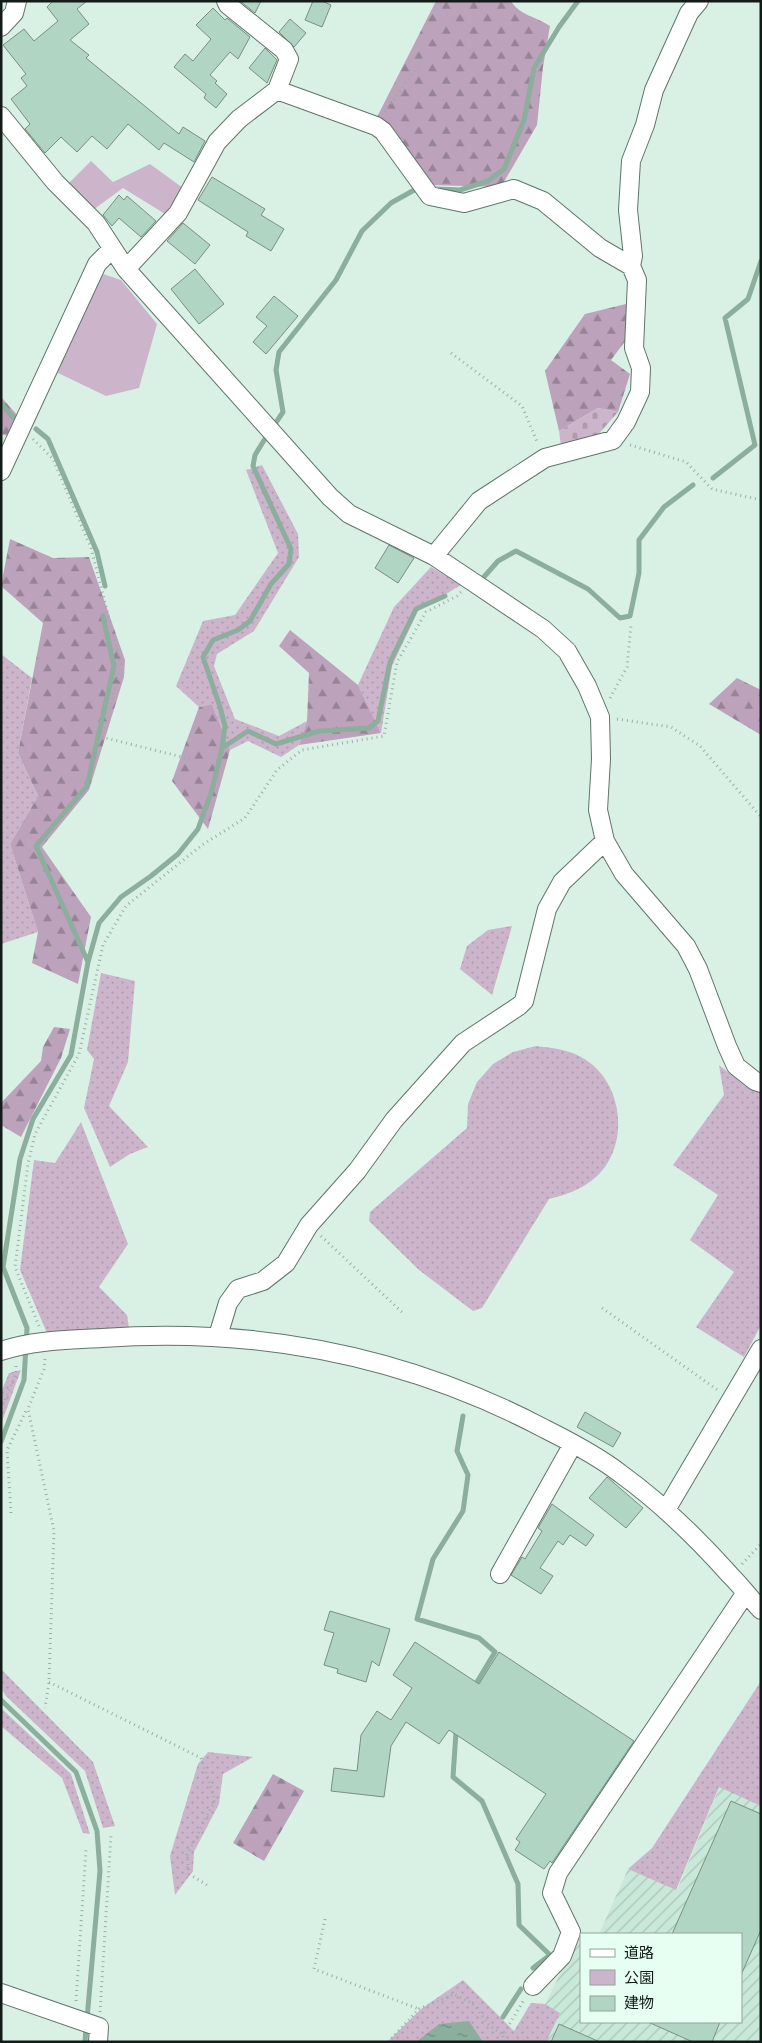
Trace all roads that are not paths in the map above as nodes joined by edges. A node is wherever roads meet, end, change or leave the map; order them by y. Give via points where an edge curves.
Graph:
1 (17, 1) edge
2 (226, 1) edge
3 (699, 1) edge
4 (1, 27) edge
5 (277, 90) junction
6 (1, 116) edge
7 (112, 249) junction
8 (630, 266) junction
9 (126, 269) junction
10 (1, 471) edge
11 (434, 556) junction
12 (604, 841) junction
13 (761, 1083) edge
14 (218, 1336) junction
15 (8, 1349) edge
16 (761, 1349) edge
17 (573, 1444) junction
18 (666, 1510) junction
19 (500, 1574) dead end
20 (746, 1594) junction
21 (761, 1610) edge
22 (533, 1986) road end
23 (1, 1993) edge
24 (99, 2034) edge

1 - 4 street via 14,14
2 - 5 street via 284,50 289,59
3 - 8 street via 689,13 654,90 646,125 631,161 628,210 634,256
5 - 8 street via 376,126 383,131 424,189 464,203 514,189 543,201 600,248
5 - 9 street via 239,119 217,142 178,213
6 - 7 street via 55,182 96,223
7 - 9 street
7 - 10 street via 97,264
8 - 11 street via 637,280 634,348 641,368 640,392 626,422 613,440 545,458 479,501
9 - 11 street via 330,497 349,514
11 - 12 street via 543,629 567,651 600,717 598,810
12 - 13 street via 624,874 686,946 736,1066
12 - 14 street via 562,882 547,909 524,1000 463,1043 394,1120 357,1171 309,1225 286,1264 263,1281 238,1289 228,1303
14 - 15 street via 171,1334 46,1342
14 - 17 street via 268,1340 387,1366 456,1388 515,1413
16 - 18 street
17 - 18 street via 621,1473
17 - 19 street
18 - 20 street
20 - 21 street
20 - 22 street via 558,1873 552,1893 571,1932 562,1956
23 - 24 street via 75,2018

